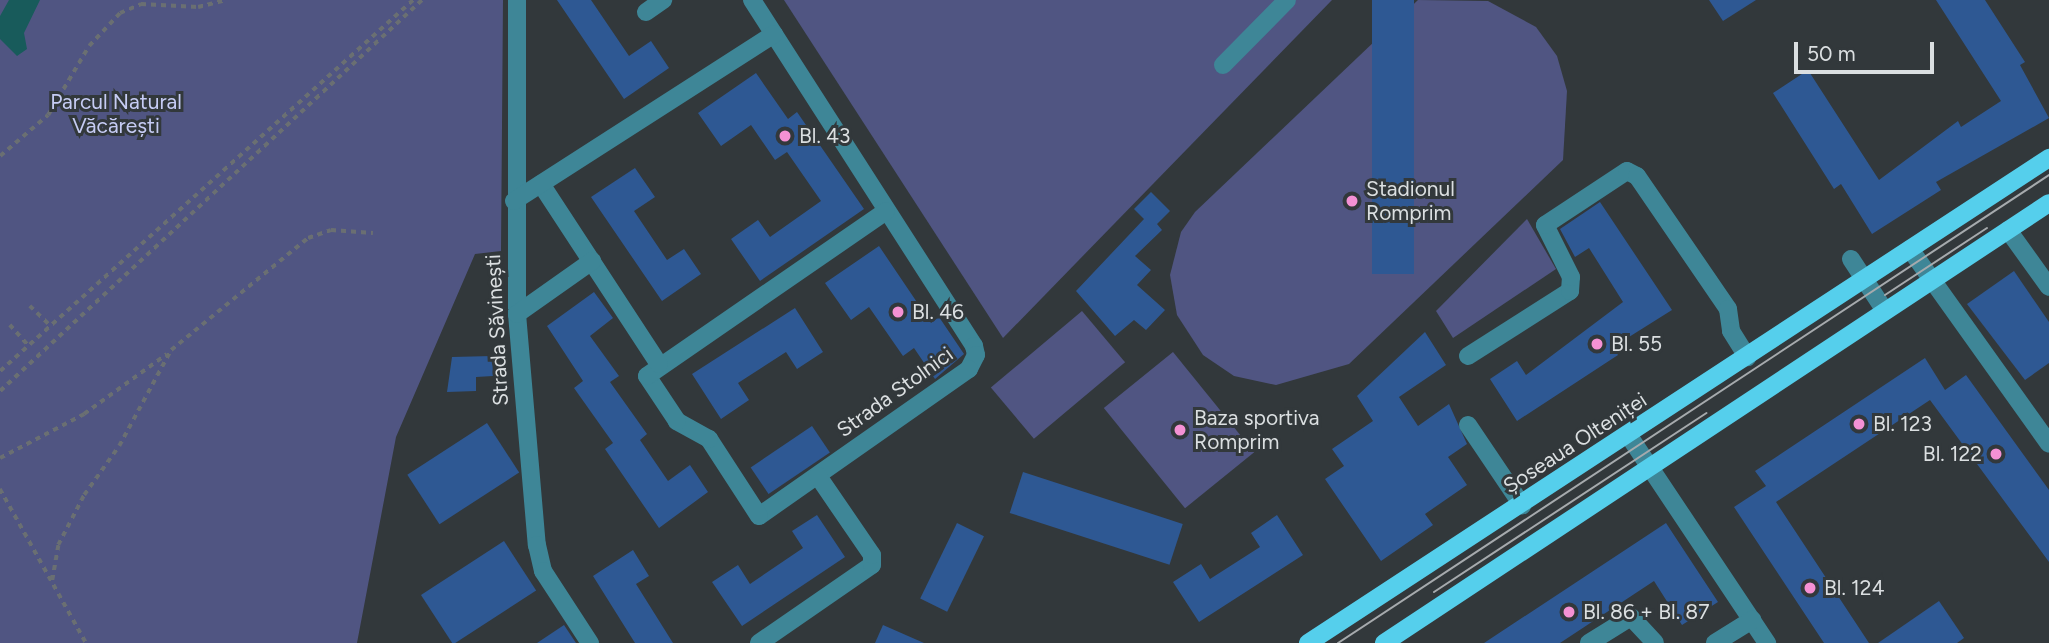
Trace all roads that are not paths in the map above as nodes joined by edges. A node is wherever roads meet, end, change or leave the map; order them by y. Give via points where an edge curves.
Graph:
1 (517, 0) edge
2 (663, 0) edge
3 (752, 0) edge
4 (1287, 0) edge
5 (646, 12) dead end
6 (774, 34) junction
7 (1223, 65) dead end
8 (2049, 158) edge
9 (541, 184) junction
10 (514, 201) junction
11 (2049, 203) edge
12 (886, 211) junction
13 (2008, 230) junction
14 (1910, 249) junction
15 (1851, 259) dead end
16 (592, 261) junction
17 (1864, 279) junction
18 (1932, 280) junction
19 (2049, 287) edge
20 (1885, 311) junction
21 (517, 314) junction
22 (1468, 356) dead end
23 (1747, 357) junction
24 (659, 364) junction
25 (1468, 425) dead end
26 (1629, 436) junction
27 (2049, 443) edge
28 (1650, 468) junction
29 (818, 476) junction
30 (1522, 505) junction
31 (1752, 620) junction
32 (590, 643) edge
33 (759, 643) edge
34 (1308, 643) edge
35 (1384, 643) edge
36 (1588, 643) edge
37 (1655, 643) edge
38 (1715, 643) edge
39 (1767, 643) edge

1 - 10 street, Strada Săvinești
2 - 5 street
3 - 6 street, Strada Stolnici
4 - 7 street
6 - 9 street
6 - 12 street, Strada Stolnici
8 - 14 main road, Șoseaua Olteniței
9 - 10 street
9 - 16 street
10 - 21 street, Strada Săvinești
11 - 13 main road
12 - 24 street
12 - 29 street, Strada Stolnici via 976,355 969,369
13 - 18 main road
13 - 19 street
14 - 17 main road, Șoseaua Olteniței
14 - 18 street
15 - 17 street
16 - 21 street
16 - 24 street
17 - 20 street
17 - 23 main road, Șoseaua Olteniței
18 - 20 main road
18 - 27 street
20 - 28 main road
21 - 32 street, Strada Săvinești via 540,560
22 - 23 street via 1570,291 1572,277 1545,225 1627,171 1637,176 1728,309 1731,331
23 - 26 main road, Șoseaua Olteniței
24 - 29 street via 647,376 654,388 677,421 709,439 759,516
25 - 30 street
26 - 28 street
26 - 30 main road, Șoseaua Olteniței
28 - 31 street
28 - 35 main road
29 - 33 street via 872,555 872,565
30 - 34 main road, Șoseaua Olteniței
31 - 38 street
31 - 39 street
36 - 37 street via 1632,617

